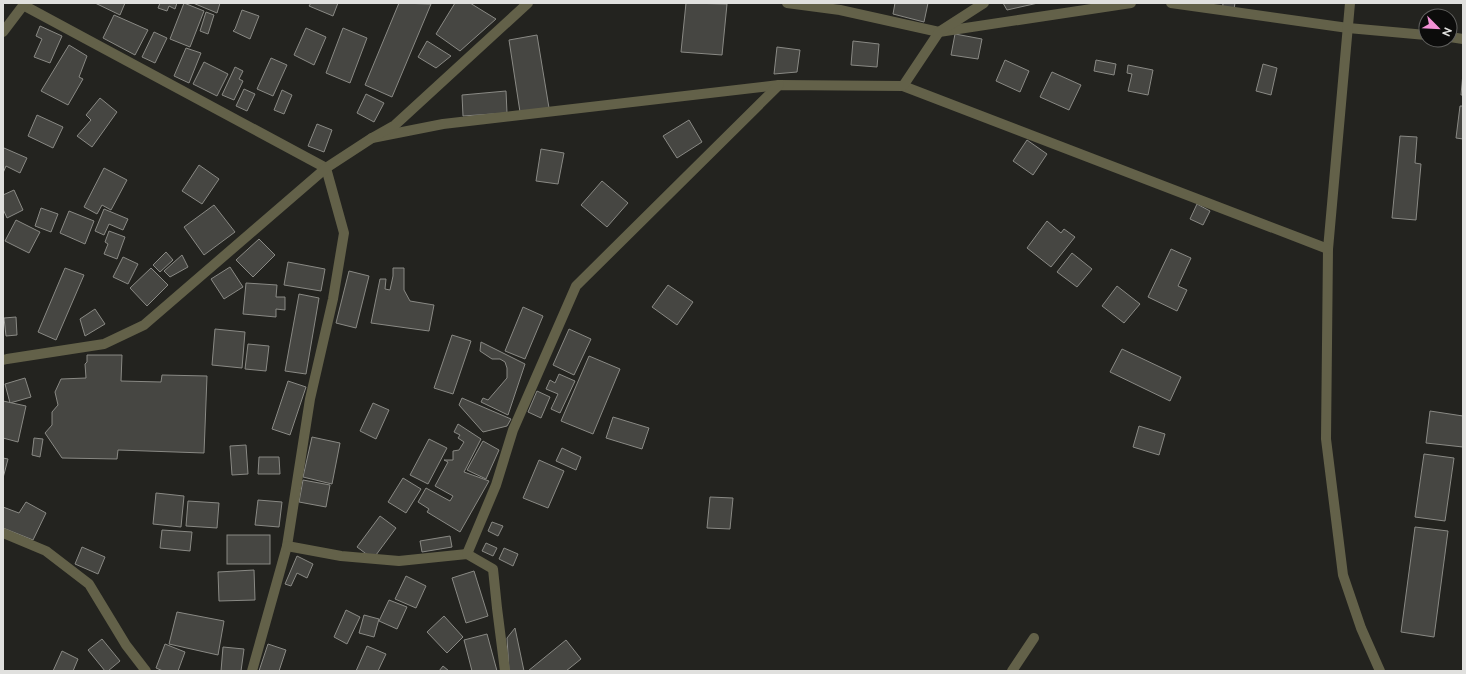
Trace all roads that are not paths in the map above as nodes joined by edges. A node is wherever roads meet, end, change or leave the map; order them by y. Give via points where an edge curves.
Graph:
1 (528, 3) edge
2 (786, 3) edge
3 (984, 3) edge
4 (1131, 3) edge
5 (1171, 3) edge
6 (1350, 3) edge
7 (24, 4) edge
8 (1348, 28) junction
9 (3, 32) edge
10 (939, 32) junction
11 (1418, 34) edge
12 (779, 85) junction
13 (903, 86) junction
14 (372, 138) junction
15 (326, 168) junction
16 (1328, 249) junction
17 (3, 360) edge
18 (3, 533) edge
19 (287, 546) junction
20 (467, 554) junction
21 (1034, 638) dead end
22 (146, 671) edge
23 (252, 671) edge
24 (505, 671) edge
25 (1012, 671) edge
26 (1380, 671) edge

1 - 14 street via 395,125
2 - 10 street via 840,10
3 - 10 street
4 - 10 street
5 - 8 street
6 - 8 street
7 - 9 street
7 - 15 street
8 - 11 street
8 - 16 street
10 - 13 street
12 - 13 street
12 - 14 street via 443,124
12 - 20 street via 576,286 513,430 496,485
13 - 16 street
14 - 15 street
15 - 17 street via 144,325 104,344
15 - 19 street via 344,233 333,299 310,399
16 - 26 street via 1327,447 1343,575 1361,628
18 - 22 street via 46,551 89,584 126,645
19 - 20 street via 341,556 399,561
19 - 23 street
20 - 24 street via 493,569
21 - 25 street

